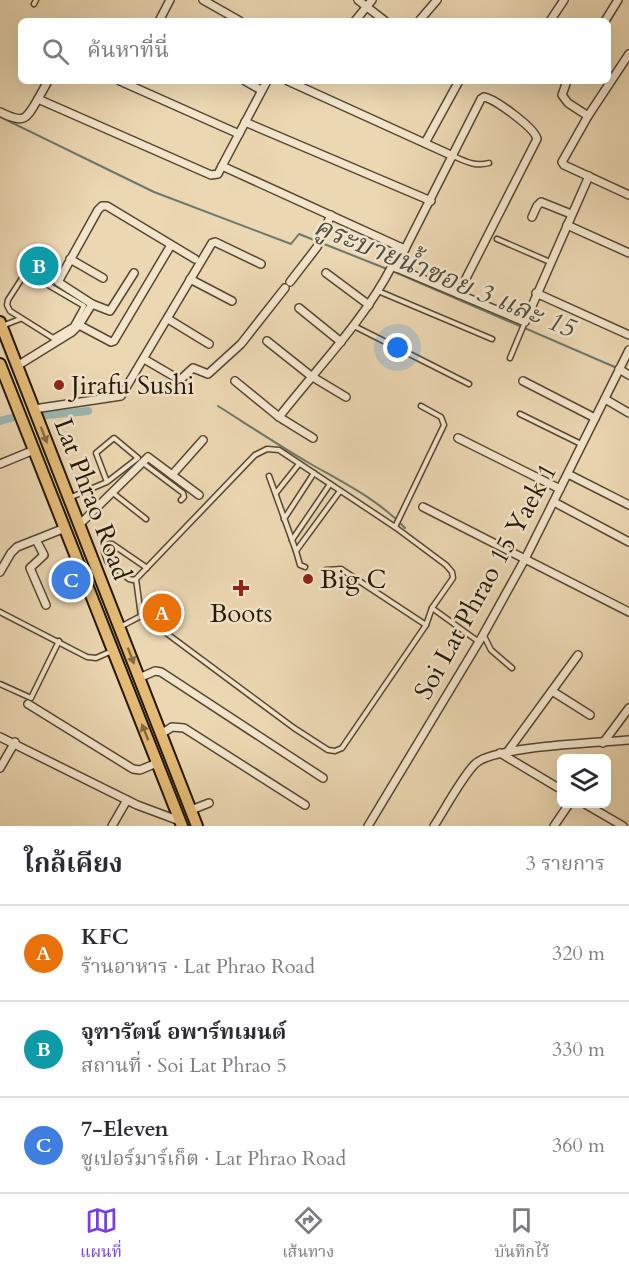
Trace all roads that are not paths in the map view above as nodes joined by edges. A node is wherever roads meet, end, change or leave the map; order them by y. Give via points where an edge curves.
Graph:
1 (170, 0) edge
2 (203, 0) edge
3 (358, 0) edge
4 (372, 0) edge
5 (437, 0) edge
6 (564, 0) edge
7 (618, 0) edge
8 (367, 7) junction
9 (161, 18) edge
10 (235, 18) edge
11 (358, 18) edge
12 (381, 18) edge
13 (422, 18) edge
14 (552, 18) edge
15 (607, 18) edge
16 (629, 54) edge
17 (611, 81) edge
18 (46, 84) edge
19 (127, 84) edge
20 (250, 84) edge
21 (265, 84) edge
22 (295, 84) edge
23 (457, 84) edge
24 (566, 84) edge
25 (609, 84) edge
26 (261, 90) junction
27 (38, 99) junction
28 (0, 112) edge
29 (588, 116) junction
30 (245, 122) junction
31 (239, 134) junction
32 (425, 143) junction
33 (453, 156) junction
34 (489, 163) dead end
35 (222, 166) junction
36 (589, 177) junction
37 (628, 193) edge
38 (431, 201) junction
39 (572, 214) junction
40 (331, 215) junction
41 (532, 217) dead end
42 (567, 225) junction
43 (497, 239) dead end
44 (171, 245) junction
45 (403, 248) junction
46 (629, 253) edge
47 (70, 259) junction
48 (195, 259) dead end
49 (550, 262) junction
50 (261, 264) dead end
51 (392, 269) junction
52 (134, 273) dead end
53 (326, 273) dead end
54 (103, 278) dead end
55 (190, 279) junction
56 (290, 282) dead end
57 (285, 288) dead end
58 (378, 291) junction
59 (536, 293) junction
60 (458, 294) junction
61 (232, 301) dead end
62 (92, 304) junction
63 (369, 305) junction
64 (298, 308) dead end
65 (20, 319) junction
66 (168, 320) junction
67 (1, 324) edge
68 (79, 325) junction
69 (524, 325) junction
70 (354, 326) junction
71 (629, 335) edge
72 (492, 339) dead end
73 (267, 341) dead end
74 (341, 342) junction
75 (209, 344) dead end
76 (5, 348) edge
77 (629, 350) edge
78 (510, 358) dead end
79 (144, 359) junction
80 (0, 364) edge
81 (17, 366) junction
82 (619, 369) junction
83 (629, 375) edge
84 (311, 376) junction
85 (235, 381) dead end
86 (523, 381) dead end
87 (469, 384) dead end
88 (25, 385) junction
89 (10, 391) junction
90 (346, 397) dead end
91 (605, 399) junction
92 (421, 406) dead end
93 (34, 409) junction
94 (629, 413) edge
95 (520, 414) dead end
96 (279, 417) junction
97 (595, 418) junction
98 (314, 438) dead end
99 (458, 438) dead end
100 (203, 440) dead end
101 (582, 445) junction
102 (34, 450) junction
103 (142, 462) junction
104 (0, 464) edge
105 (299, 464) junction
106 (314, 473) junction
107 (568, 474) junction
108 (172, 475) junction
109 (269, 476) dead end
110 (107, 482) junction
111 (331, 484) junction
112 (560, 489) junction
113 (340, 490) junction
114 (112, 493) junction
115 (276, 494) junction
116 (199, 495) dead end
117 (322, 497) junction
118 (69, 498) junction
119 (181, 500) dead end
120 (554, 502) junction
121 (331, 504) junction
122 (629, 505) edge
123 (423, 507) dead end
124 (146, 519) dead end
125 (284, 519) junction
126 (80, 525) junction
127 (396, 525) junction
128 (65, 528) junction
129 (36, 540) junction
130 (291, 540) junction
131 (629, 542) edge
132 (296, 551) junction
133 (525, 559) junction
134 (305, 567) dead end
135 (147, 568) junction
136 (326, 570) dead end
137 (0, 572) edge
138 (136, 579) junction
139 (46, 605) dead end
140 (432, 608) junction
141 (0, 612) edge
142 (629, 612) edge
143 (141, 616) junction
144 (426, 625) junction
145 (120, 627) junction
146 (482, 639) junction
147 (59, 641) junction
148 (113, 651) junction
149 (578, 655) dead end
150 (512, 668) dead end
151 (139, 678) junction
152 (1, 686) edge
153 (552, 691) junction
154 (28, 704) dead end
155 (629, 708) edge
156 (590, 715) dead end
157 (161, 734) junction
158 (0, 737) edge
159 (629, 740) edge
160 (15, 742) junction
161 (603, 743) junction
162 (504, 752) junction
163 (157, 764) junction
164 (0, 768) edge
165 (323, 778) dead end
166 (557, 787) edge
167 (127, 800) junction
168 (209, 803) dead end
169 (305, 804) dead end
170 (566, 808) edge
171 (592, 808) edge
172 (190, 810) junction
173 (181, 824) edge
174 (112, 826) edge
175 (197, 826) edge
176 (368, 826) edge
177 (434, 826) edge
178 (554, 826) edge
179 (623, 826) edge

1 - 9 street
2 - 10 street
3 - 8 street
4 - 8 street
5 - 13 street
6 - 14 street
7 - 15 street
8 - 11 street
8 - 12 street
16 - 17 street
18 - 27 street
19 - 31 street
20 - 26 street
21 - 26 street
22 - 32 street
23 - 32 street
24 - 29 street via 562,95
25 - 29 street
26 - 30 street
27 - 28 street via 23,120
27 - 35 street via 211,175 218,174
29 - 36 street via 562,162
30 - 31 street
30 - 38 street
31 - 35 street
32 - 33 street
33 - 34 lane via 472,164
33 - 38 street
33 - 60 street via 484,97 537,135
35 - 40 street
36 - 37 street
36 - 39 street
38 - 45 street
39 - 41 street via 541,202
39 - 42 street
40 - 45 street
40 - 56 street via 319,242
42 - 46 street
42 - 49 street
43 - 49 lane
44 - 47 street via 102,206
44 - 48 street
44 - 68 street via 112,342
45 - 51 street
47 - 54 street
47 - 62 street via 58,283
49 - 59 street
50 - 55 street via 212,243
51 - 58 street
51 - 60 street
52 - 62 street via 110,311
53 - 63 street
55 - 61 street
55 - 66 street
57 - 79 street via 241,344 208,374 193,368 180,380
58 - 63 street
58 - 72 lane
59 - 69 street
59 - 71 street
60 - 69 street
62 - 68 street
63 - 70 street
64 - 74 street
65 - 65 lane via 55,338 73,326 84,307 24,272 7,302 8,309
65 - 67 lane
66 - 75 street
66 - 79 street
67 - 76 main road, Lat Phrao Road
68 - 81 street
69 - 78 lane
70 - 74 street
70 - 87 lane
73 - 84 street
74 - 84 street
76 - 81 main road, Lat Phrao Road
77 - 82 street, Soi Lat Phrao 15 Yaek 1
79 - 93 street via 121,396
80 - 89 main road, Lat Phrao Road
81 - 88 main road, Lat Phrao Road
82 - 83 street
82 - 91 street, Soi Lat Phrao 15 Yaek 1
84 - 90 street
84 - 96 street
85 - 96 street
86 - 97 street
88 - 89 main road
88 - 93 main road, Lat Phrao Road
89 - 102 main road, Lat Phrao Road
91 - 94 street
91 - 97 street, Soi Lat Phrao 15 Yaek 1
92 - 127 lane via 441,417 444,425
93 -> 118 main road, Lat Phrao Road
95 - 101 lane
96 - 98 street
97 - 101 street, Soi Lat Phrao 15 Yaek 1
99 - 112 street
100 - 108 street
101 - 107 street, Soi Lat Phrao 15 Yaek 1
102 - 104 street
102 - 128 main road, Lat Phrao Road
103 - 108 street via 149,457
103 - 114 street
103 - 119 lane via 183,493
105 - 106 lane
105 - 115 lane
105 - 135 lane via 279,450 267,449 255,455
106 - 111 lane
106 - 125 lane
107 - 112 street, Soi Lat Phrao 15 Yaek 1
107 - 122 street
108 - 116 street
109 - 115 lane
110 - 110 lane via 96,453 114,438 138,458
110 - 118 lane
111 - 113 lane
111 - 117 lane
112 - 120 street, Soi Lat Phrao 15 Yaek 1
113 - 121 lane
113 - 127 lane
114 - 124 lane
114 - 126 street
115 - 125 lane
117 - 121 lane
117 - 130 lane
118 - 126 main road, Lat Phrao Road
120 - 131 street
120 - 133 street, Soi Lat Phrao 15 Yaek 1
121 - 132 lane
123 - 133 street
125 - 130 lane
126 - 145 main road, Lat Phrao Road
127 - 140 lane via 452,572 453,578
128 - 129 street
128 - 148 main road, Lat Phrao Road
129 - 137 street via 14,550
129 - 139 street via 44,555 30,568
130 - 132 lane
132 - 134 lane via 300,565
133 - 142 street
133 - 146 street, Soi Lat Phrao 15 Yaek 1
135 - 138 lane
135 - 138 lane via 109,544 104,552 107,561 129,579
136 - 144 lane via 341,569
138 - 143 lane
140 - 144 lane
140 - 146 lane
141 - 147 lane
143 - 144 lane via 294,728 335,751 342,748
143 - 145 lane
145 -> 151 main road, Lat Phrao Road
146 - 150 lane
146 - 176 street, Soi Lat Phrao 15 Yaek 1
147 - 148 lane via 90,657
147 - 152 lane via 31,698
163 -> 148 main road, Lat Phrao Road
149 - 153 street
151 - 157 main road, Lat Phrao Road
151 - 165 street via 161,672
153 - 156 street
153 - 162 street
154 - 163 street via 132,769
155 - 161 street
157 - 169 street via 172,727 184,728
157 - 172 main road, Lat Phrao Road
158 - 160 street
159 - 161 street
160 - 164 street
160 - 167 street
161 - 162 street
162 - 166 street
162 - 177 street via 487,756 474,765
163 - 173 main road, Lat Phrao Road
167 - 173 street
167 - 174 street
168 - 172 street
170 - 178 street
171 - 179 street
172 - 175 main road, Lat Phrao Road

